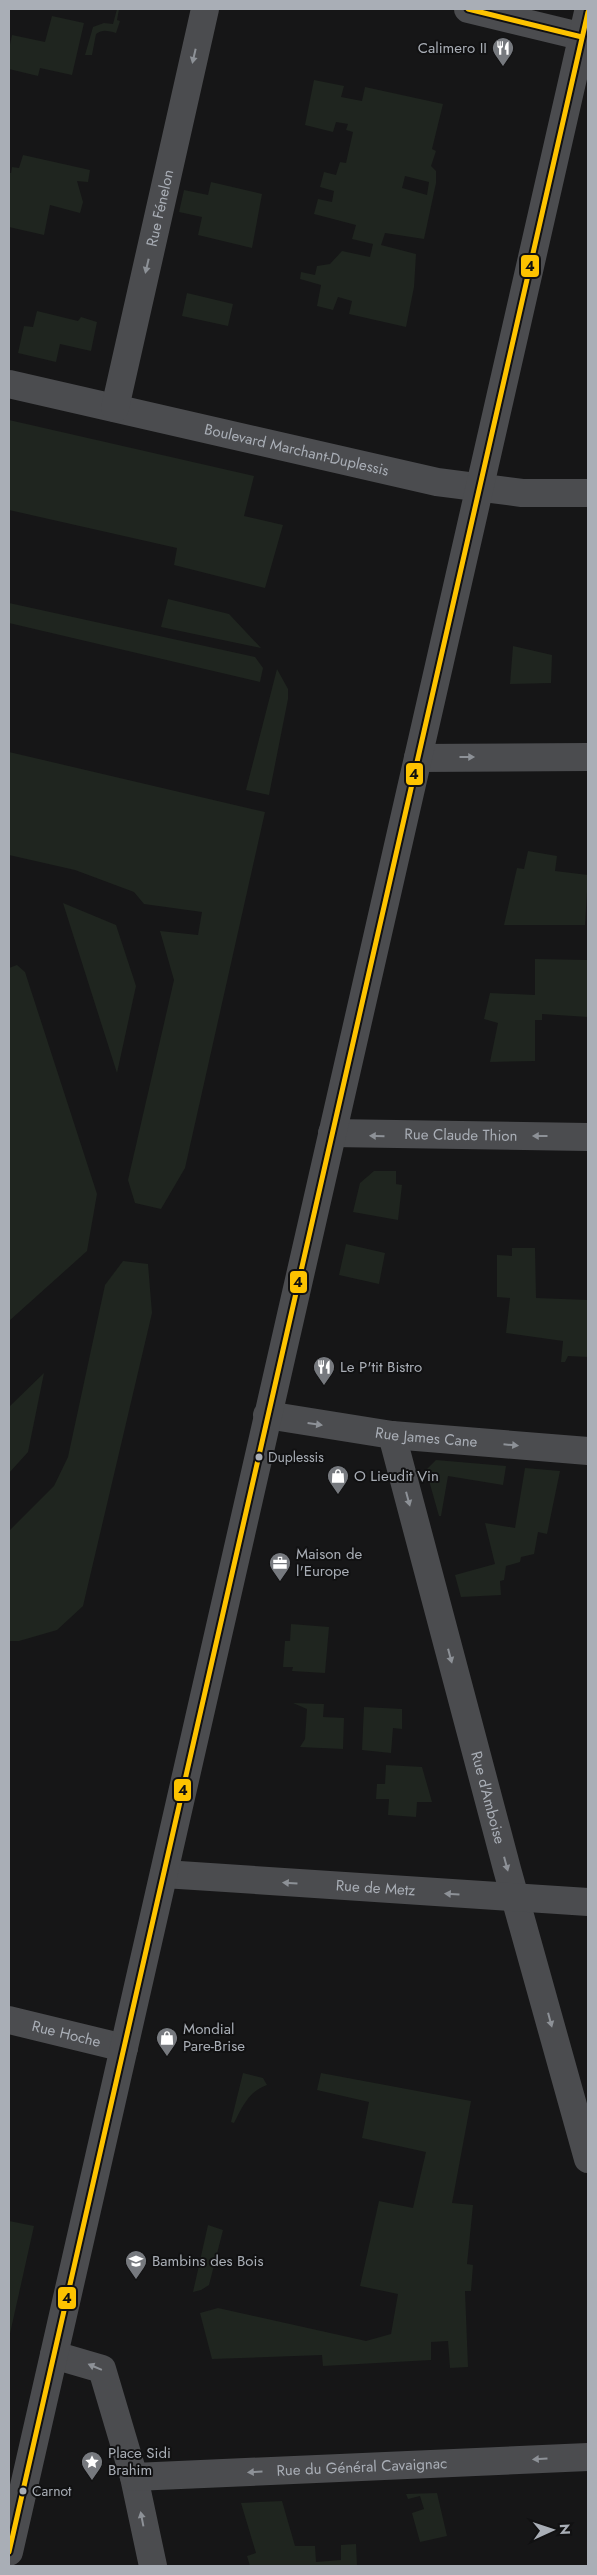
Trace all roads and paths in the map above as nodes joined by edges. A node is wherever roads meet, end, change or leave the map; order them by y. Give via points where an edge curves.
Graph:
1 (205, 9) edge
2 (468, 9) edge
3 (586, 29) edge
4 (9, 384) edge
5 (115, 408) junction
6 (479, 489) junction
7 (588, 493) edge
8 (588, 757) edge
9 (418, 758) junction
10 (332, 1133) junction
11 (588, 1137) edge
12 (267, 1415) junction
13 (392, 1435) junction
14 (588, 1451) edge
15 (164, 1874) junction
16 (516, 1898) junction
17 (588, 1902) edge
18 (9, 2020) edge
19 (124, 2048) junction
20 (588, 2159) edge
21 (54, 2355) junction
22 (588, 2457) edge
23 (134, 2477) junction
24 (9, 2552) edge
25 (153, 2566) edge

1 -> 5 street, Rue Fénelon
2 - 3 street
3 - 6 street
4 - 5 street, Boulevard Marchant-Duplessis
5 - 6 street, Boulevard Marchant-Duplessis
6 - 7 street, Boulevard Marchant-Duplessis
6 - 9 street
9 -> 8 street
9 - 10 street
11 -> 10 street, Rue Claude Thion
10 - 12 street
12 -> 13 street, Rue James Cane
12 - 15 street
13 -> 14 street, Rue James Cane
13 -> 16 street, Rue d'Amboise
16 -> 15 street, Rue de Metz
15 - 19 street
16 - 17 street, Rue de Metz
16 -> 20 street, Rue d'Amboise
18 - 19 street, Rue Hoche
19 - 21 street
23 -> 21 street via 102,2369
21 - 24 street
22 -> 23 street, Rue du Général Cavaignac
25 -> 23 street

